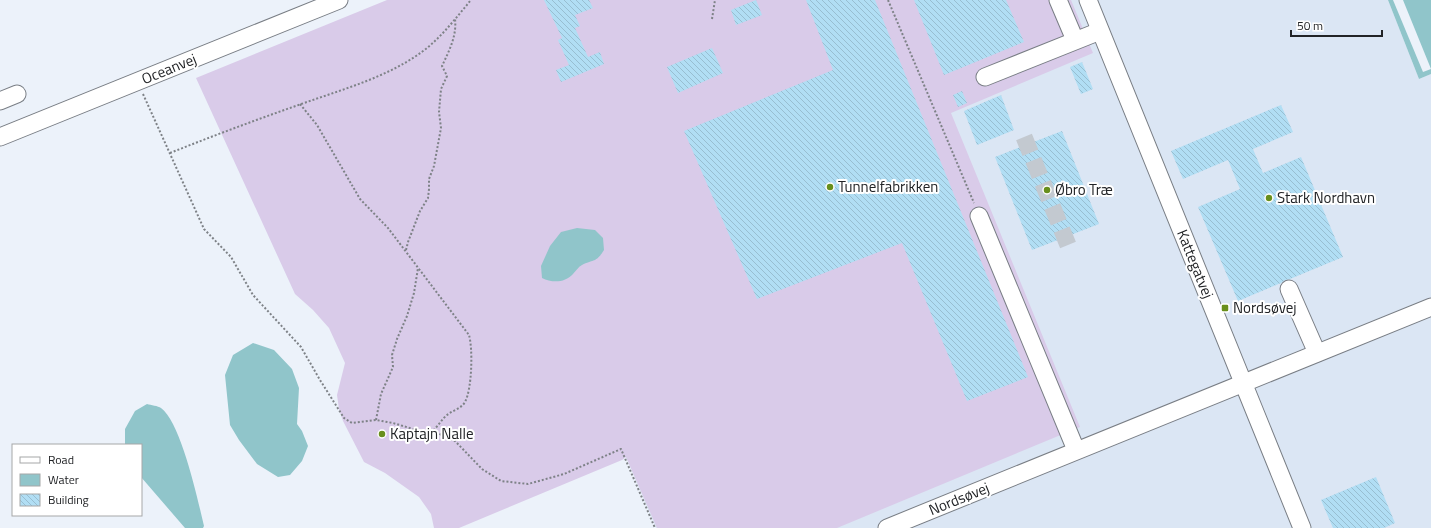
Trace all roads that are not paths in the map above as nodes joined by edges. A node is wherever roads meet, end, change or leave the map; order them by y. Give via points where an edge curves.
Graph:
1 (339, 0) edge
2 (1058, 0) edge
3 (1088, 0) edge
4 (1100, 31) junction
5 (1075, 40) junction
6 (985, 77) dead end
7 (17, 94) dead end
8 (0, 101) edge
9 (0, 137) edge
10 (979, 216) road end
11 (1289, 289) dead end
12 (1431, 307) edge
13 (1317, 353) junction
14 (1243, 384) junction
15 (1076, 450) junction
16 (887, 528) edge
17 (1302, 528) edge

1 - 9 street, Oceanvej
2 - 5 street
3 - 4 street, Kattegatvej
4 - 5 street
4 - 14 street, Kattegatvej
5 - 6 street
7 - 8 street
10 - 15 street
11 - 13 street
12 - 13 street, Nordsøvej
13 - 14 street, Nordsøvej
14 - 15 street, Nordsøvej
14 - 17 street, Kattegatvej
15 - 16 street, Nordsøvej

